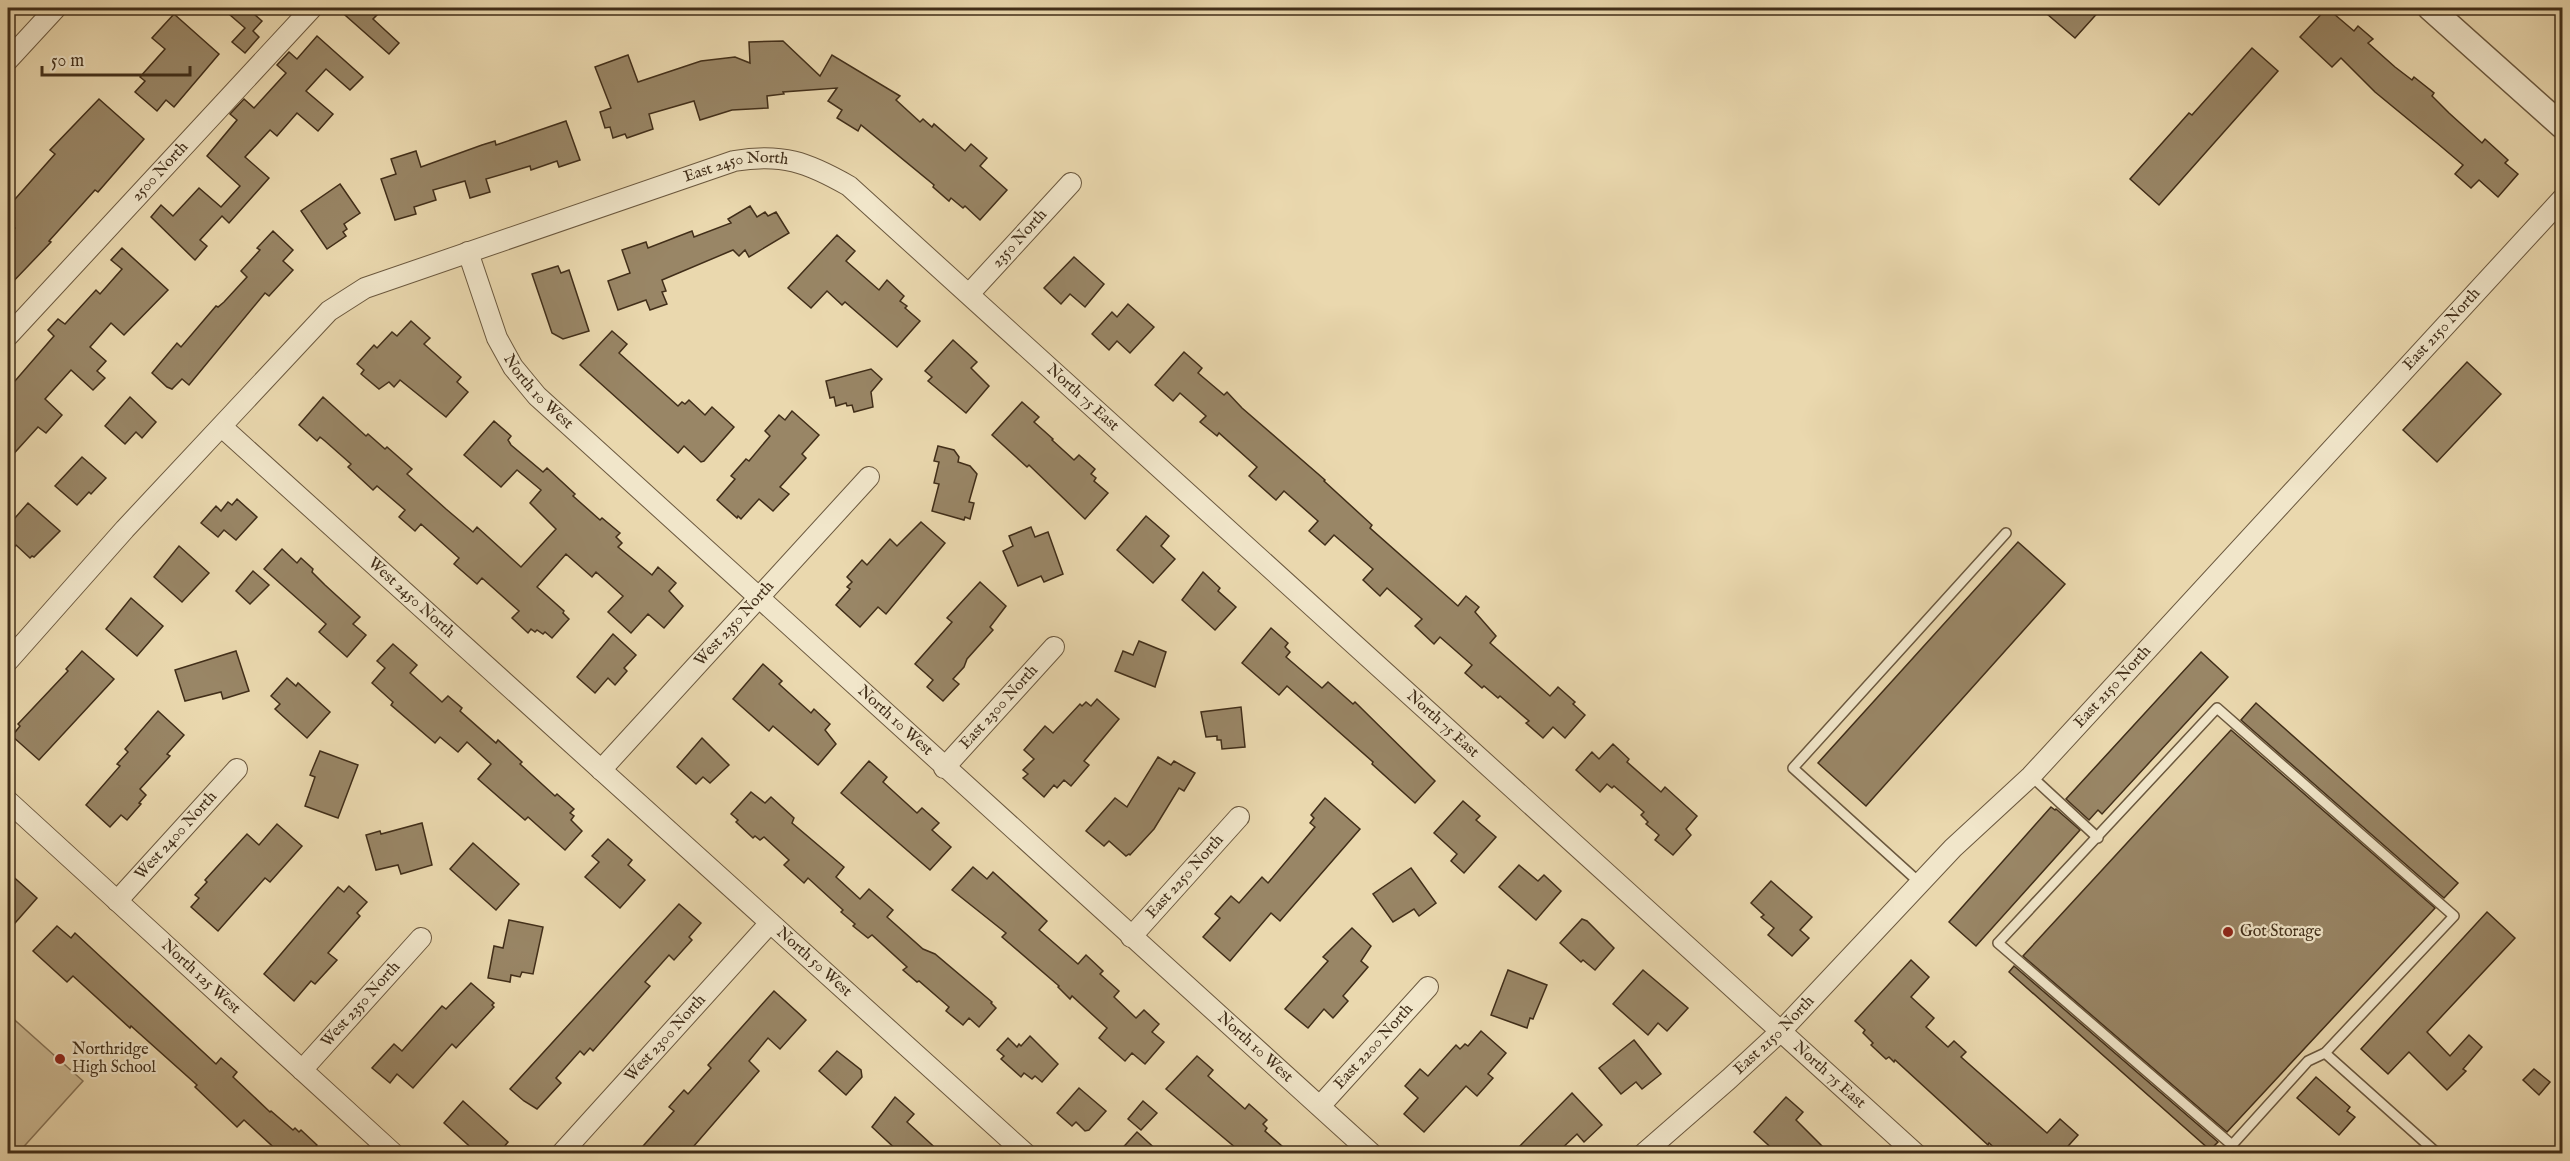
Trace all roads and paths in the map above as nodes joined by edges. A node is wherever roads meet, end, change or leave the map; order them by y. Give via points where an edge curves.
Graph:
1 (312, 8) edge
2 (2430, 8) edge
3 (50, 11) edge
4 (8, 60) edge
5 (2562, 126) edge
6 (1071, 183) dead end
7 (2562, 200) edge
8 (468, 252) junction
9 (969, 294) junction
10 (8, 336) edge
11 (222, 427) junction
12 (869, 477) dead end
13 (2006, 533) dead end
14 (757, 597) junction
15 (1054, 647) dead end
16 (8, 661) edge
17 (944, 768) junction
18 (237, 769) dead end
19 (601, 770) junction
20 (2031, 776) junction
21 (8, 801) edge
22 (1239, 817) dead end
23 (2098, 838) junction
24 (1920, 883) junction
25 (117, 901) junction
26 (770, 923) junction
27 (1131, 937) junction
28 (421, 938) dead end
29 (1428, 987) dead end
30 (1782, 1030) junction
31 (2325, 1053) junction
32 (302, 1070) junction
33 (1320, 1106) junction
34 (394, 1154) edge
35 (561, 1154) edge
36 (1026, 1154) edge
37 (1372, 1154) edge
38 (1642, 1154) edge
39 (1916, 1154) edge
40 (2438, 1154) edge

1 - 10 street, 2500 North
2 - 5 street
3 - 4 street
6 - 9 street, 2350 North
7 - 20 street, East 2150 North
8 - 9 street, East 2450 North via 734,161 760,156 797,161 849,186
8 - 11 street via 365,288 329,311
8 - 14 street, North 10 West via 497,338 513,367 546,404
9 - 30 street, North 75 East
11 - 16 street
11 - 19 street, West 2450 North
12 - 14 street, West 2350 North
13 - 24 lane via 1793,768
14 - 17 street, North 10 West
14 - 19 street, West 2350 North
15 - 17 street, East 2300 North
17 - 27 street, North 10 West
18 - 25 street, West 2400 North
19 - 26 street, North 50 West
20 - 23 lane
20 - 24 street, East 2150 North
21 - 25 street, North 125 West
22 - 27 street, East 2250 North
23 - 31 lane via 1998,943 2232,1145 2308,1061
23 - 31 lane via 2217,708 2454,916
24 - 30 street, East 2150 North
25 - 32 street, North 125 West
26 - 35 street, West 2300 North
26 - 36 street, North 50 West
27 - 33 street, North 10 West
28 - 32 street, West 2350 North
29 - 33 street, East 2200 North
30 - 38 street, East 2150 North
30 - 39 street, North 75 East
31 - 40 lane
32 - 34 street, North 125 West
33 - 37 street, North 10 West

